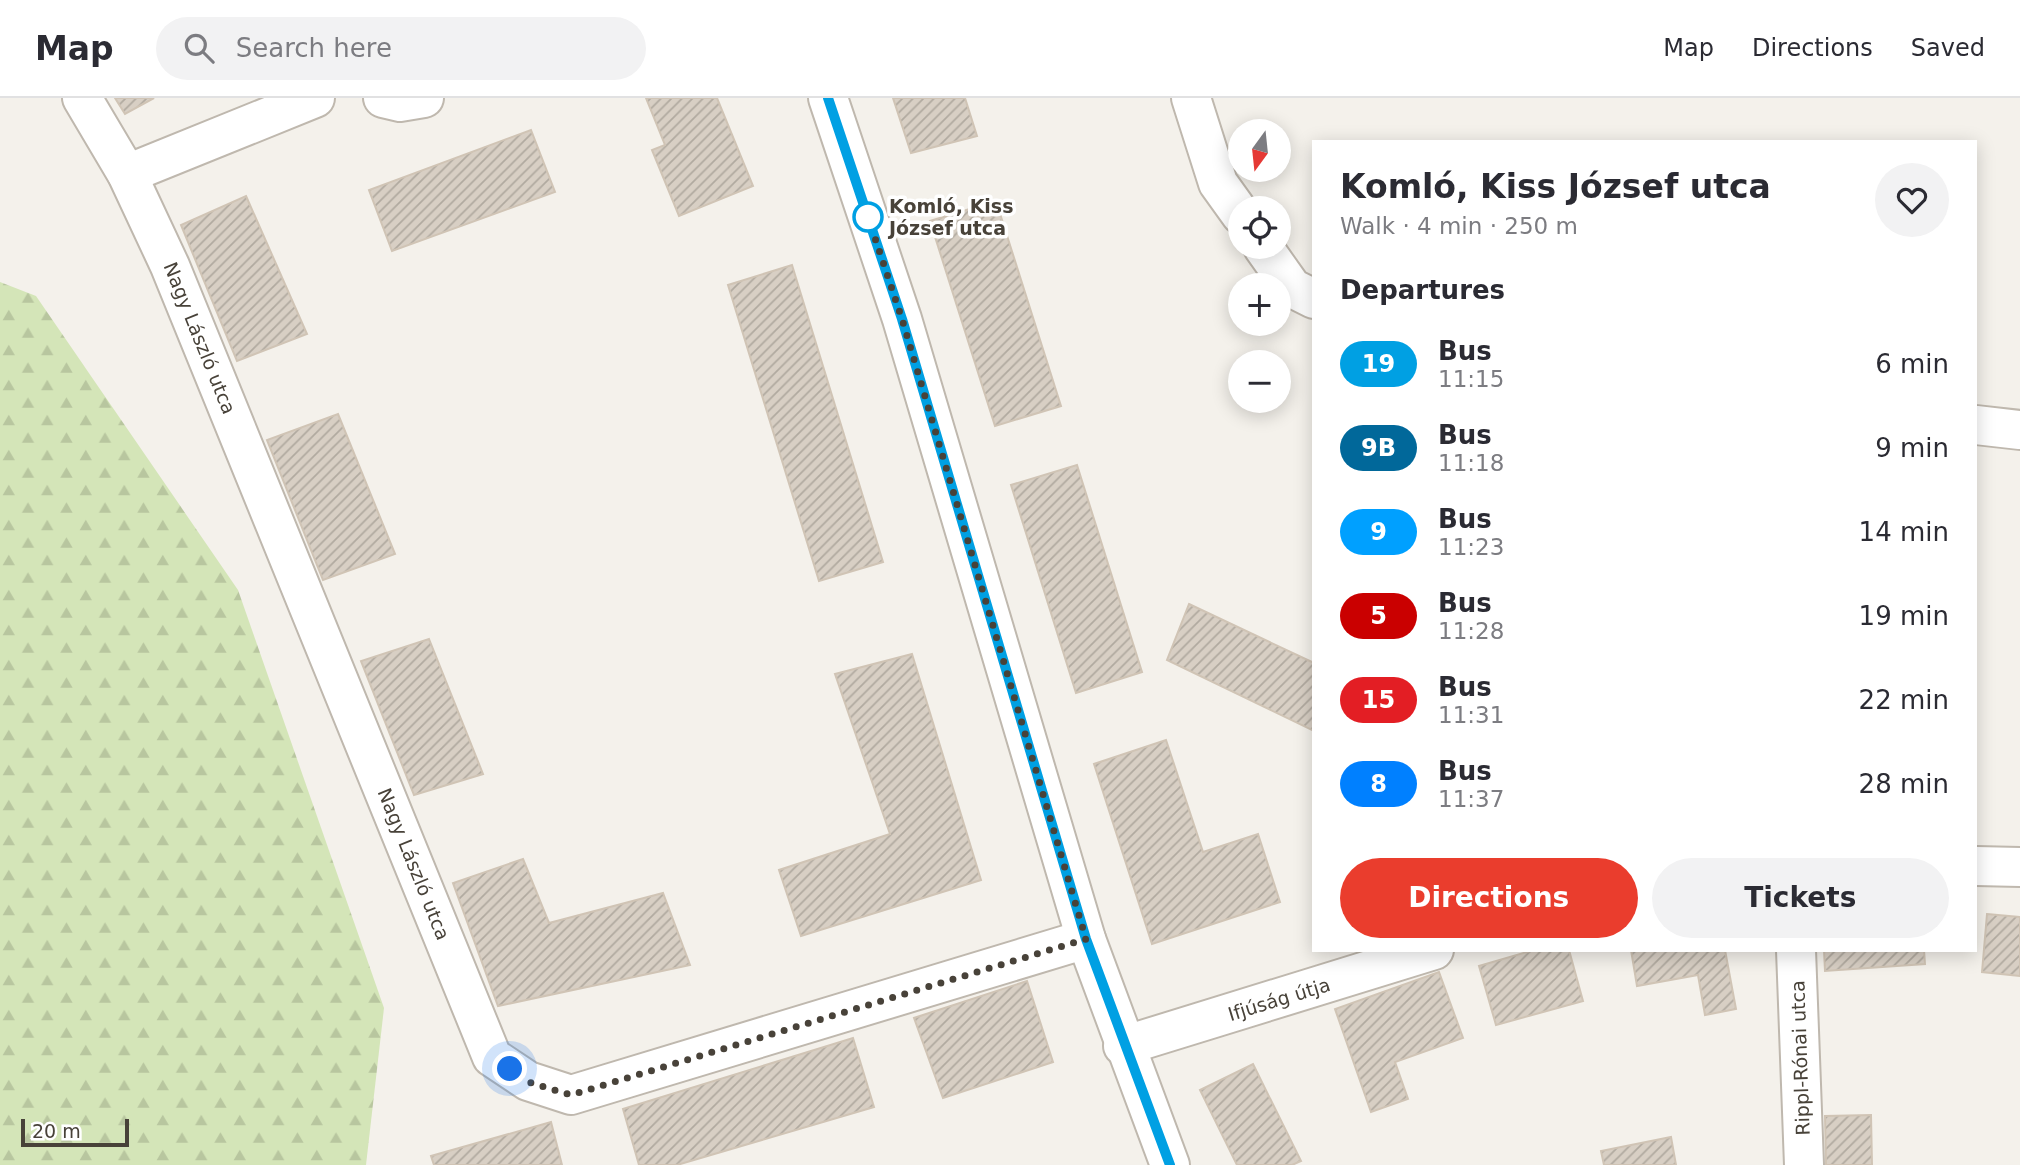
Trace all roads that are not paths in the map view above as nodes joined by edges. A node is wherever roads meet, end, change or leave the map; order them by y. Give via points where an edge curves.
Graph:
1 (82, 98) edge
2 (315, 98) edge
3 (383, 98) edge
4 (424, 98) edge
5 (828, 98) edge
6 (1191, 98) edge
7 (127, 174) junction
8 (1228, 197) edge
9 (1271, 259) edge
10 (1312, 298) edge
11 (1977, 425) edge
12 (2020, 430) edge
13 (1977, 866) edge
14 (2020, 867) edge
15 (1086, 939) junction
16 (1428, 952) edge
17 (1796, 952) edge
18 (1124, 1046) junction
19 (1170, 1165) edge
20 (1804, 1165) edge

1 - 7 street, Nagy László utca
2 - 7 street
3 - 4 street via 400,102
5 - 15 street via 902,319
6 - 8 street via 1218,183
7 - 15 street, Nagy László utca via 170,266 492,1057 528,1082 571,1095
9 - 10 street via 1292,288
11 - 12 street
13 - 14 street
15 - 18 street
16 - 18 street, Ifjúság útja
17 - 20 street, Rippl-Rónai utca
18 - 19 street

